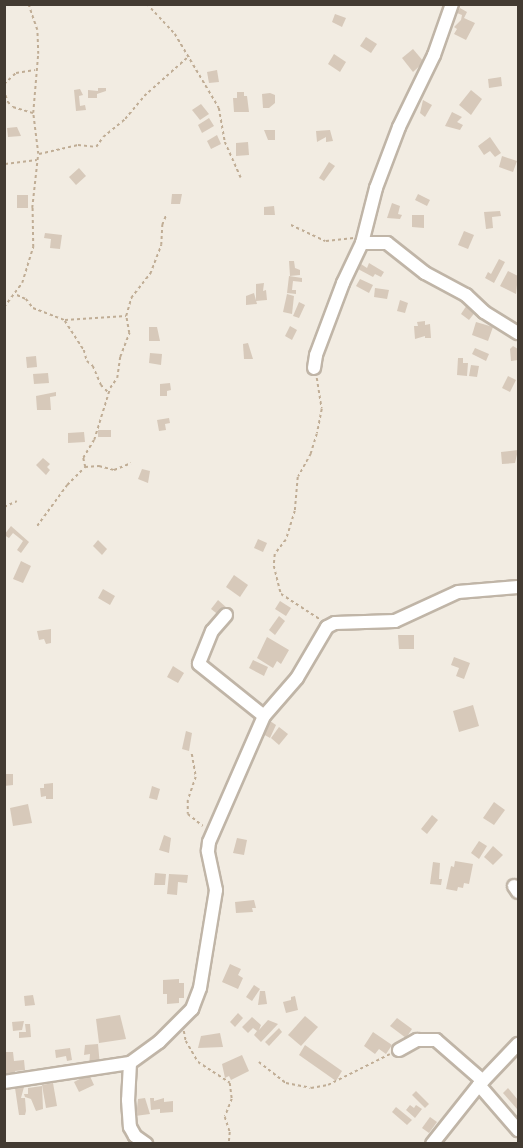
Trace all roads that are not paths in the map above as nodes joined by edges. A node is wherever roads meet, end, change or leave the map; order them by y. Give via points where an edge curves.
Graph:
1 (452, 4) edge
2 (363, 240) junction
3 (519, 333) edge
4 (314, 368) road end
5 (519, 587) edge
6 (226, 615) dead end
7 (264, 716) junction
8 (519, 1044) edge
9 (399, 1050) road end
10 (130, 1063) junction
11 (4, 1082) edge
12 (481, 1083) junction
13 (519, 1130) edge
14 (146, 1143) edge
15 (432, 1143) edge

1 - 2 street via 376,188
2 - 3 street via 387,243 425,273 466,295 484,312
2 - 4 street via 339,294
5 - 7 street via 458,592 395,621 330,624 297,678
6 - 7 street via 212,631 199,664
7 - 10 street via 210,840 215,904 197,997 182,1021
8 - 12 street
9 - 12 street via 417,1040 436,1040
10 - 11 street
10 - 14 street via 130,1127 135,1137
12 - 13 street
12 - 15 street

